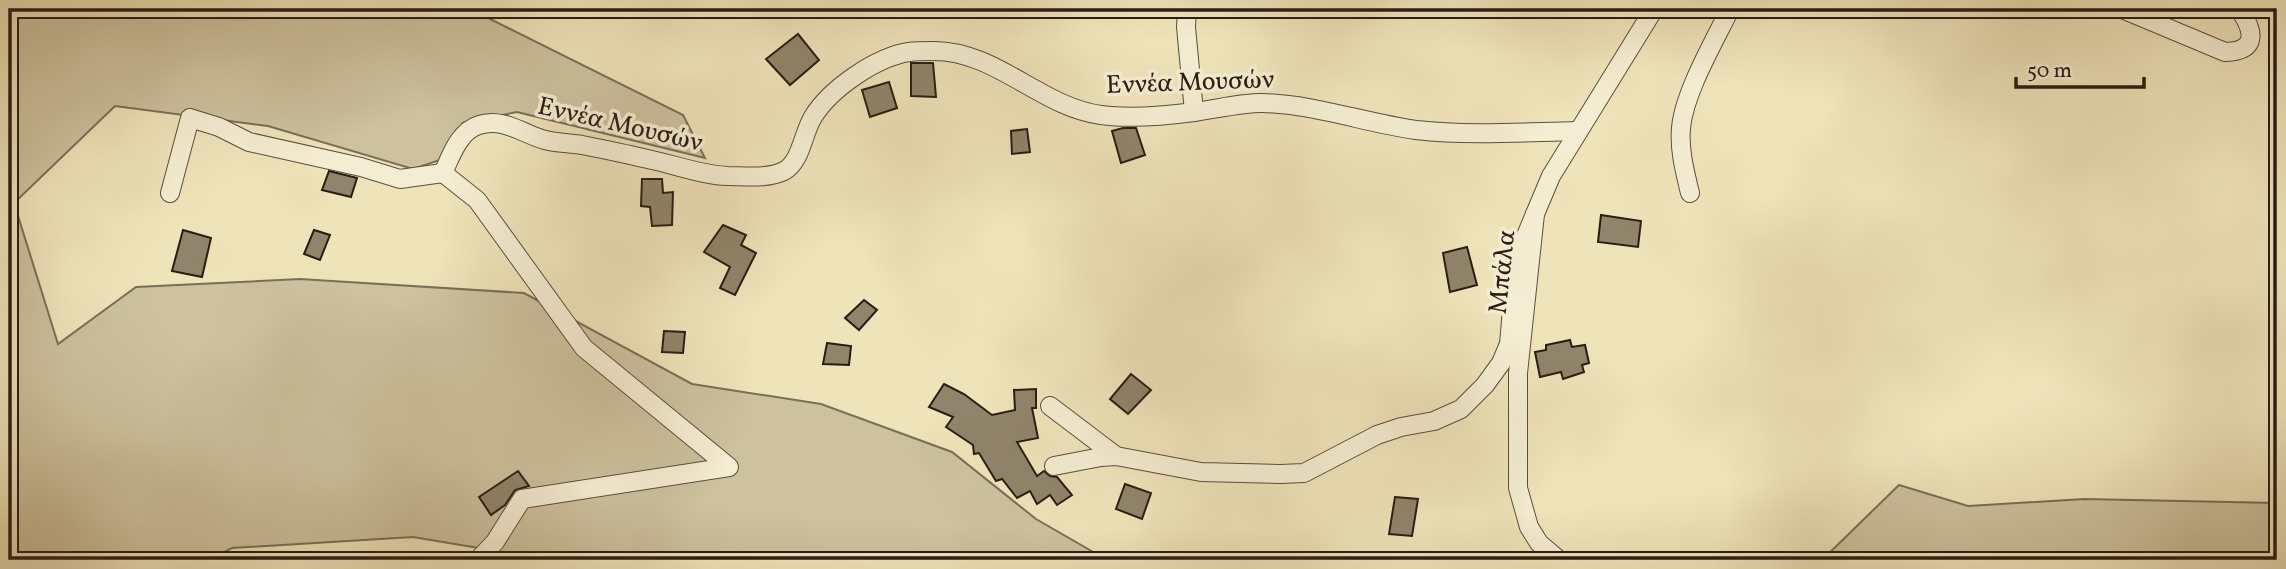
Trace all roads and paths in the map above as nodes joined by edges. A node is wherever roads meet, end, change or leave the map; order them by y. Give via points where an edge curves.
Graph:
1 (1187, 9) edge
2 (1654, 9) edge
3 (1730, 9) edge
4 (2122, 9) edge
5 (2239, 9) edge
6 (1195, 112) junction
7 (1578, 131) junction
8 (443, 173) junction
9 (170, 193) dead end
10 (1690, 193) dead end
11 (1535, 215) junction
12 (1050, 406) dead end
13 (1116, 456) junction
14 (1054, 466) dead end
15 (478, 560) edge
16 (1559, 560) edge

1 - 6 street
2 - 7 street, Μπάλα
3 - 10 street via 1688,100 1681,128
4 - 5 street via 2225,52 2248,45 2252,35
6 - 7 street, Εννέα Μουσών via 1262,103 1419,130
6 - 8 street, Εννέα Μουσών via 1100,115 1059,102 975,59 938,51 908,52 881,60 829,98 813,117 795,160 787,170 772,175 723,176 545,140 504,124 470,129
7 - 11 street, Μπάλα via 1551,176
8 - 9 street via 400,179 249,142 190,118
8 - 15 street via 477,200 584,348 729,467 522,499
11 - 13 street via 1520,250 1502,363 1461,409 1377,435 1304,473 1200,472
11 - 16 street, Μπάλα via 1518,373 1518,488 1529,527
12 - 13 street
13 - 14 street

